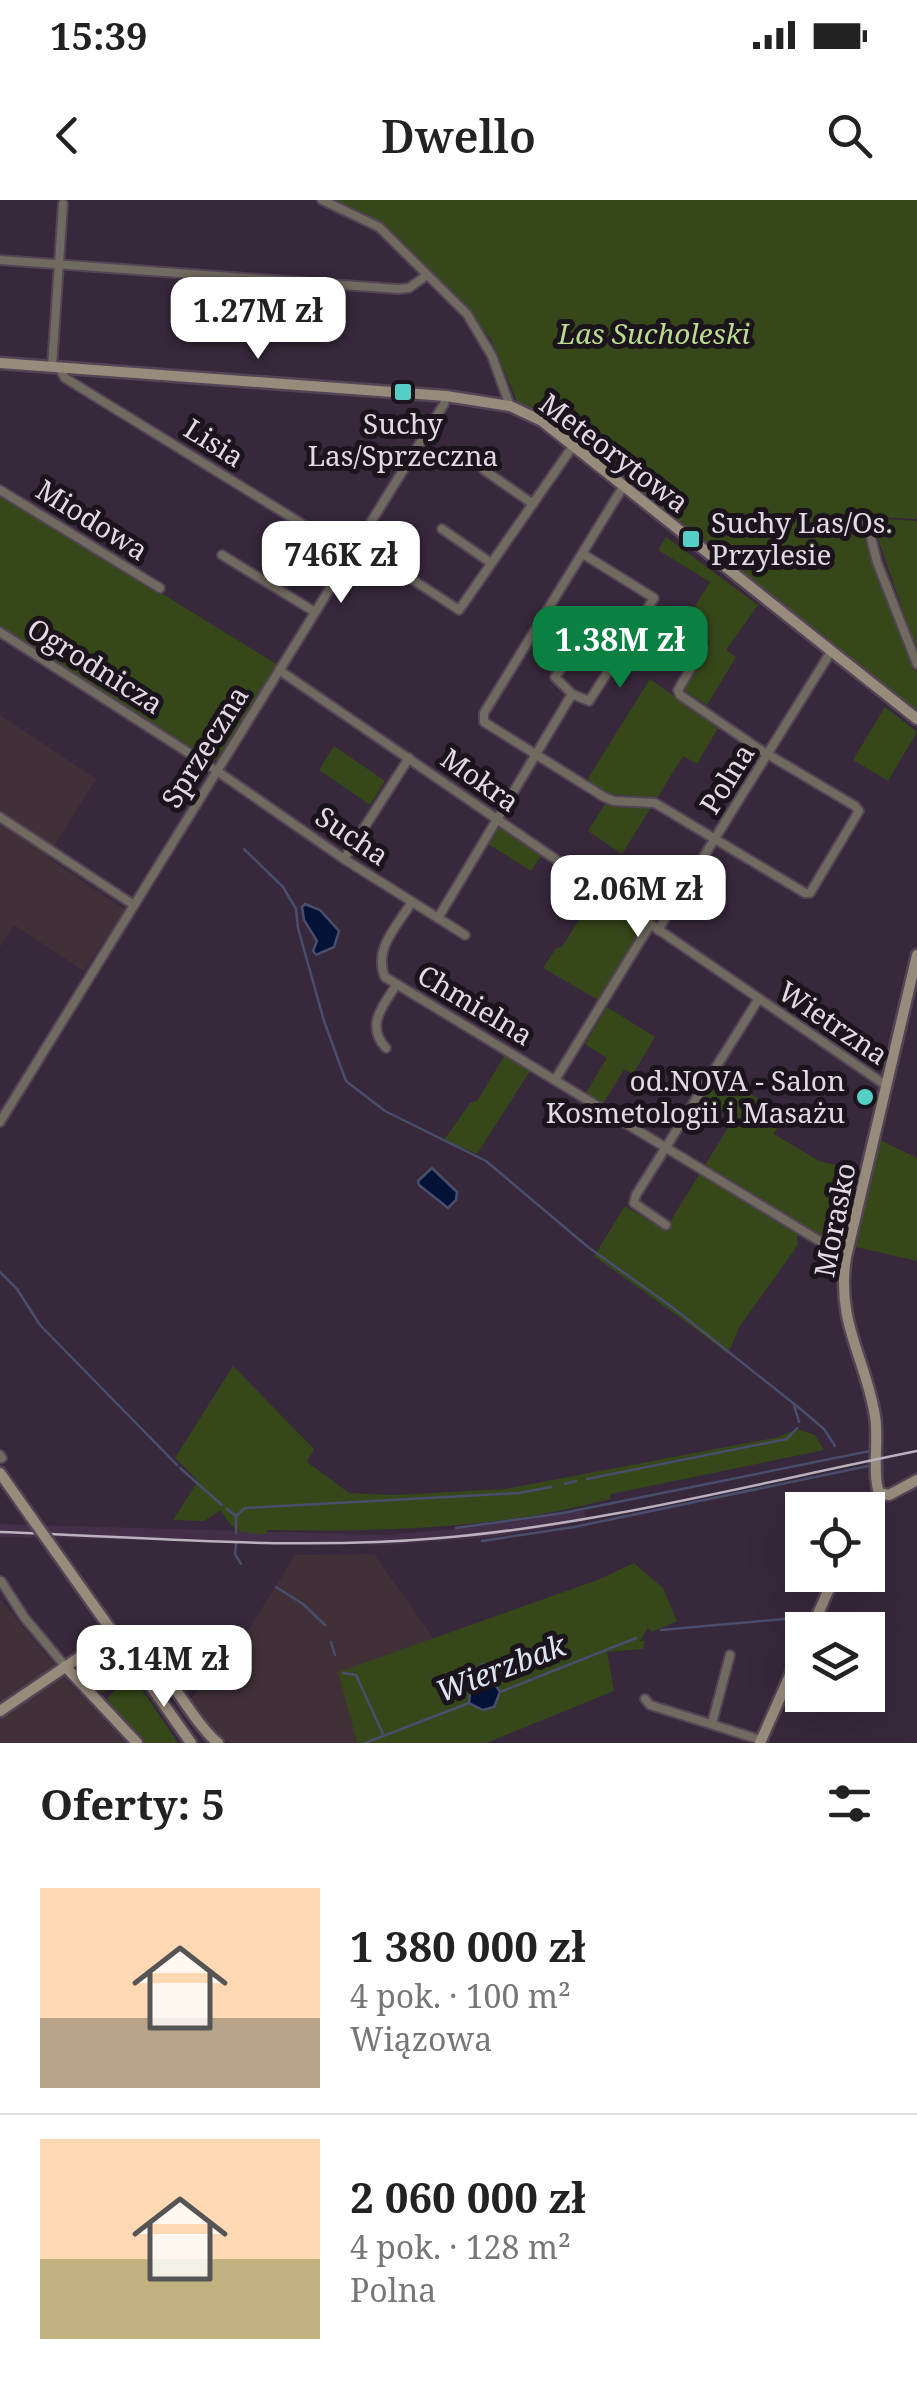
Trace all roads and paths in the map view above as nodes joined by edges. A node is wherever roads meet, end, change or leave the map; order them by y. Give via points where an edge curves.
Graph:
1 (322, 200) edge
2 (63, 204) dead end
3 (0, 260) edge
4 (59, 265) junction
5 (427, 275) junction
6 (0, 363) edge
7 (55, 367) junction
8 (446, 396) junction
9 (510, 406) junction
10 (572, 448) junction
11 (484, 470) dead end
12 (624, 487) junction
13 (0, 490) edge
14 (532, 504) junction
15 (866, 518) dead end
16 (442, 529) dead end
17 (351, 554) junction
18 (583, 554) junction
19 (222, 555) dead end
20 (491, 564) junction
21 (410, 578) dead end
22 (160, 588) dead end
23 (315, 612) junction
24 (0, 632) edge
25 (538, 640) dead end
26 (832, 650) junction
27 (567, 658) junction
28 (617, 658) junction
29 (694, 663) dead end
30 (917, 664) edge
31 (280, 670) junction
32 (572, 694) junction
33 (917, 718) edge
34 (770, 753) junction
35 (535, 754) junction
36 (409, 758) junction
37 (217, 770) junction
38 (0, 817) edge
39 (496, 819) junction
40 (716, 839) junction
41 (344, 859) junction
42 (412, 902) junction
43 (134, 906) junction
44 (438, 918) junction
45 (654, 928) junction
46 (465, 935) dead end
47 (917, 955) edge
48 (397, 984) junction
49 (756, 998) junction
50 (386, 1048) dead end
51 (556, 1080) junction
52 (887, 1086) junction
53 (0, 1122) edge
54 (666, 1147) junction
55 (666, 1225) dead end
56 (846, 1258) junction
57 (0, 1473) edge
58 (917, 1480) edge
59 (879, 1492) edge
60 (885, 1494) edge
61 (1, 1581) edge
62 (730, 1655) dead end
63 (65, 1666) junction
64 (785, 1686) edge
65 (645, 1699) dead end
66 (0, 1711) edge
67 (712, 1723) junction
68 (760, 1741) edge
69 (136, 1743) edge
70 (190, 1743) edge
71 (218, 1743) edge

1 - 5 street, Meteorytowa via 380,227
2 - 4 street
3 - 4 street
4 - 5 street via 398,289
4 - 7 street
5 - 9 street, Meteorytowa via 472,321
6 - 7 street
7 - 8 street
7 - 17 street, Lisia
8 - 9 street
8 - 17 street, Sprzeczna
9 - 10 street, Meteorytowa via 534,416
10 - 12 street, Meteorytowa
10 - 14 street
11 - 14 street
12 - 18 street
12 - 26 street, Meteorytowa
13 - 22 street, Miodowa
14 - 20 street
15 - 30 street
16 - 20 street
17 - 23 street, Sprzeczna
18 - 28 street via 654,598
18 - 35 street via 482,717
19 - 23 street
20 - 21 street via 458,610
23 - 31 street, Sprzeczna
24 - 37 street, Ogrodnicza
25 - 27 street
26 - 33 street, Meteorytowa
26 - 34 street, Polna
27 - 28 street via 582,639
27 - 32 street via 555,677
28 - 32 street via 590,701
29 - 34 street via 680,695
31 - 36 street, Mokra
31 - 37 street, Sprzeczna
32 - 35 street
34 - 40 street, Polna
34 - 40 street via 859,811 816,888 804,893
35 - 39 street
35 - 40 street via 614,802 654,803
36 - 39 street, Mokra
36 - 41 street
37 - 41 street, Sucha
37 - 43 street, Sprzeczna
38 - 43 street
39 - 44 street
39 - 45 street, Mokra
40 - 45 street, Polna
41 - 42 street, Sucha
42 - 44 street, Sucha
42 - 48 street, Chmielna via 380,953 385,977
43 - 53 street, Sprzeczna
44 - 46 street, Sucha
45 - 49 street, Mokra
45 - 51 street, Polna
47 - 52 street, Morasko
48 - 50 street via 375,1028
48 - 51 street, Chmielna
49 - 52 street, Wietrzna
49 - 54 street
51 - 54 street, Chmielna
52 - 56 street, Morasko
54 - 55 street via 634,1203
54 - 56 street, Chmielna
56 - 59 street, Morasko via 844,1310 874,1412
57 - 70 street, bridge
58 - 60 street
61 - 63 street
62 - 67 street
63 - 66 street
63 - 69 street
63 - 71 street via 106,1640 132,1638
64 - 68 street
65 - 67 street
67 - 68 street

